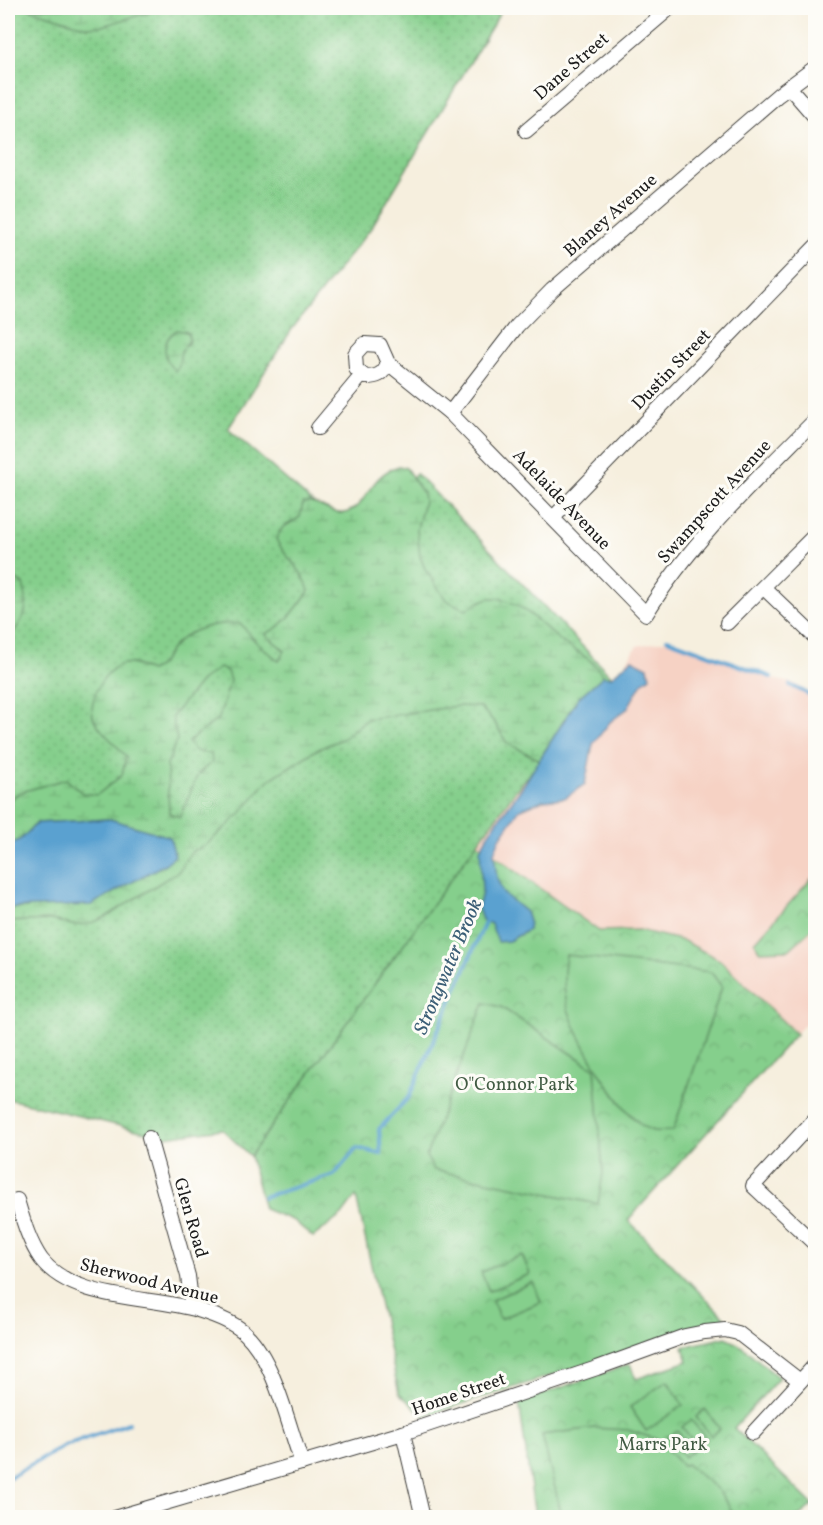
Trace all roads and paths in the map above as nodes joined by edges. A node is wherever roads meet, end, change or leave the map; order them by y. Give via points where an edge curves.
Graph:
1 (670, 8) edge
2 (816, 67) edge
3 (789, 87) junction
4 (816, 118) edge
5 (526, 131) dead end
6 (816, 246) edge
7 (388, 363) junction
8 (362, 375) junction
9 (450, 413) junction
10 (816, 419) edge
11 (318, 428) dead end
12 (554, 517) junction
13 (816, 534) edge
14 (764, 588) junction
15 (646, 614) joint
16 (728, 623) dead end
17 (814, 643) edge
18 (816, 1118) edge
19 (149, 1138) dead end
20 (17, 1200) dead end
21 (816, 1245) edge
22 (192, 1308) junction
23 (816, 1364) edge
24 (800, 1381) junction
25 (403, 1433) junction
26 (753, 1433) dead end
27 (302, 1463) junction
28 (114, 1518) edge
29 (423, 1518) edge

1 - 5 street, Dane Street
2 - 3 street, Blaney Avenue
3 - 4 street
3 - 9 street, Blaney Avenue via 552,290 517,326
6 - 12 street, Dustin Street
7 - 8 street via 376,377
7 - 8 street via 380,345 364,344 355,354 356,369
7 - 9 street, Adelaide Avenue
8 - 11 street
9 - 12 street, Adelaide Avenue
10 - 15 street, Swampscott Avenue via 725,513
12 - 15 street, Adelaide Avenue
13 - 14 street
14 - 16 street
14 - 17 street
18 - 21 street via 753,1186
19 - 22 street, Glen Road via 188,1276
20 - 22 street, Sherwood Avenue via 41,1259 60,1277 96,1290
22 - 27 street, Sherwood Avenue via 228,1322 255,1345 272,1379
23 - 24 street
24 - 25 street, Home Street via 744,1337 733,1331 717,1330 685,1336
24 - 26 street
25 - 27 street, Home Street
25 - 29 street
27 - 28 street, Home Street

